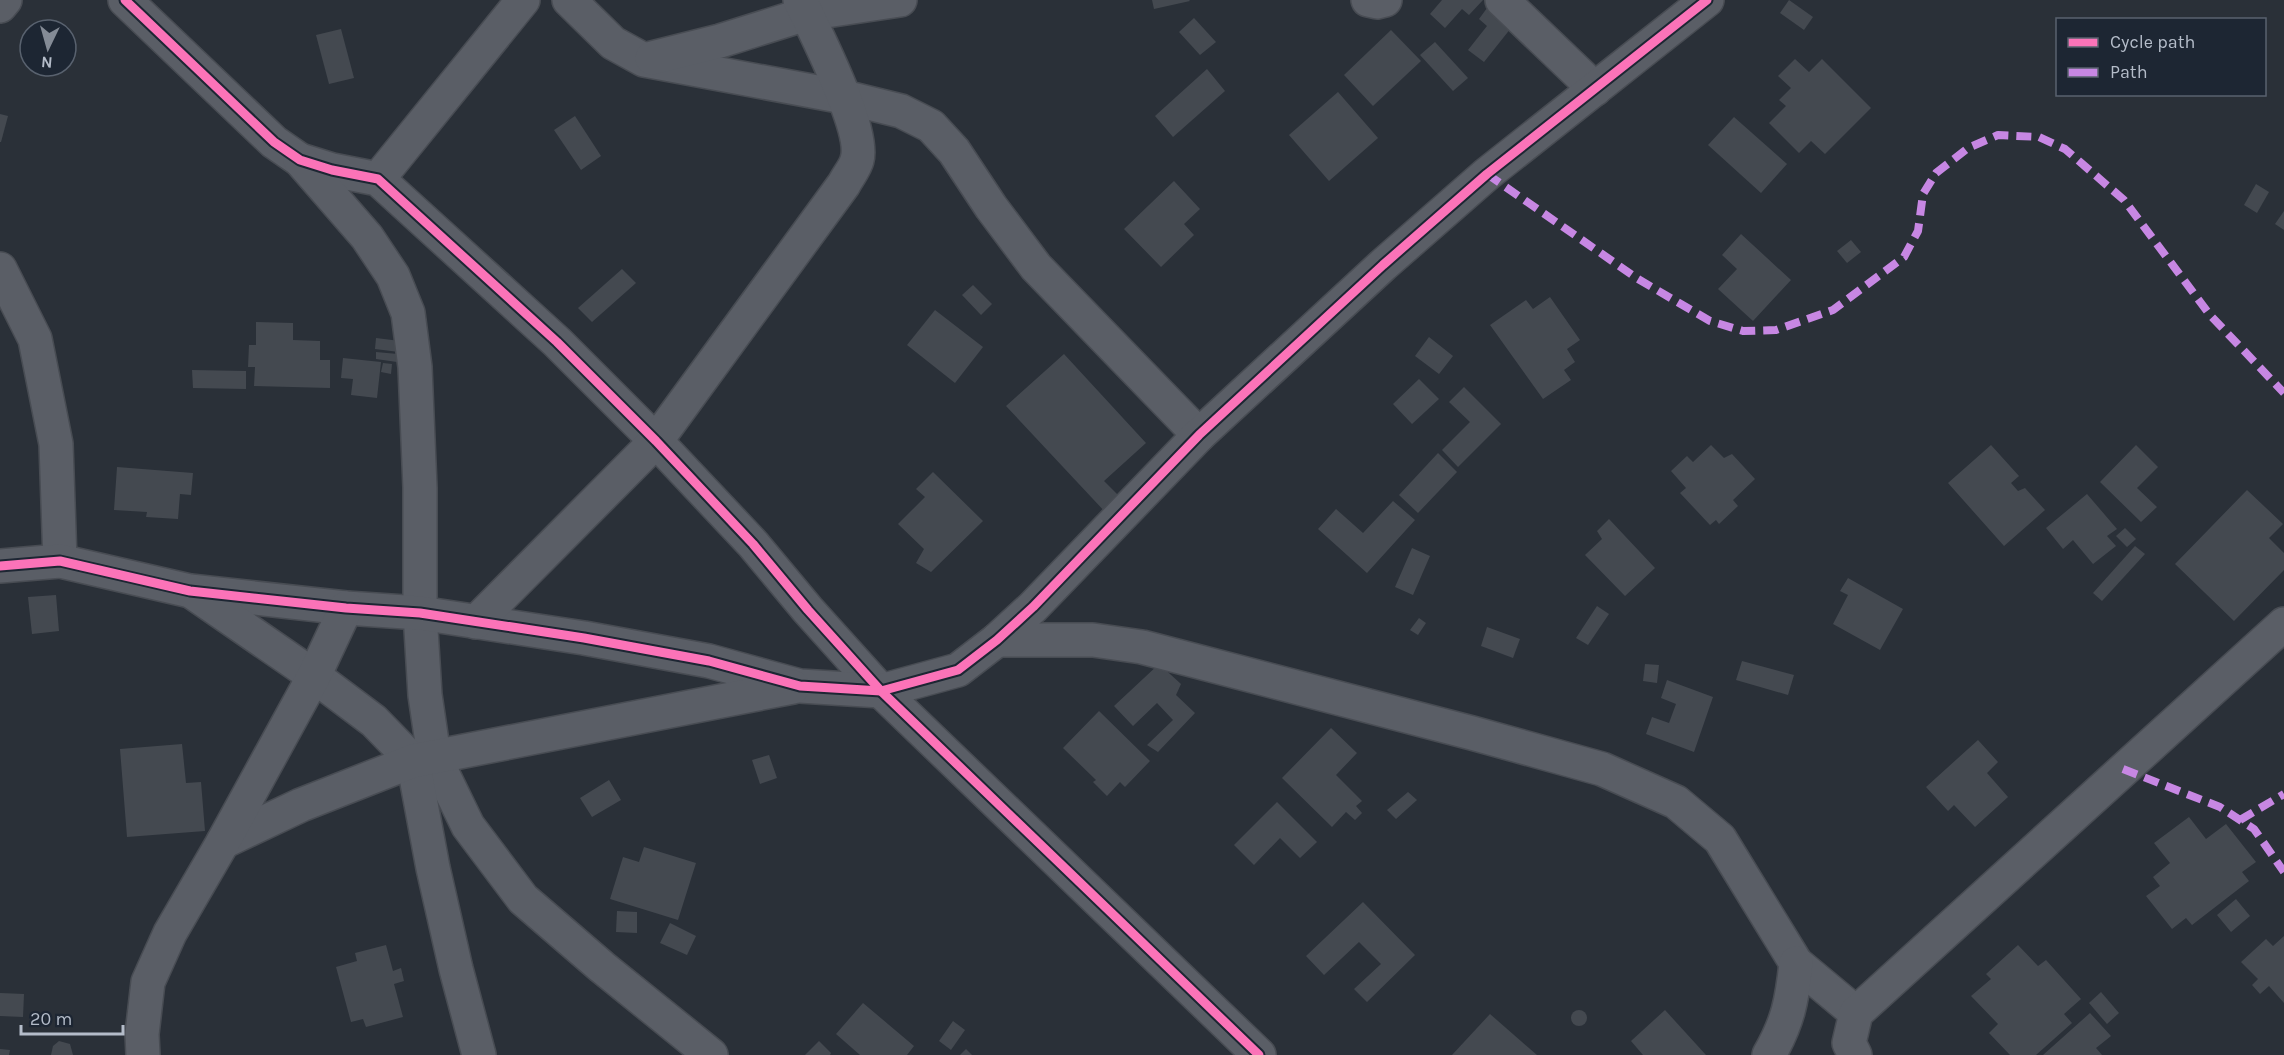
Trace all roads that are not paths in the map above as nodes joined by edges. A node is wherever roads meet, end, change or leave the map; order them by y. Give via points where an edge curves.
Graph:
1 (5, 0) edge
2 (125, 0) edge
3 (524, 0) edge
4 (569, 0) edge
5 (900, 0) edge
6 (1368, 0) edge
7 (1385, 0) edge
8 (1502, 0) edge
9 (1707, 0) edge
10 (0, 6) edge
11 (803, 7) edge
12 (644, 60) junction
13 (1595, 89) junction
14 (844, 97) junction
15 (300, 160) junction
16 (378, 179) junction
17 (0, 269) edge
18 (1199, 435) junction
19 (656, 441) junction
20 (60, 561) junction
21 (0, 566) edge
22 (190, 591) junction
23 (346, 608) junction
24 (420, 613) junction
25 (476, 622) junction
26 (2284, 624) edge
27 (997, 640) junction
28 (314, 676) junction
29 (800, 686) junction
30 (881, 691) junction
31 (424, 759) junction
32 (223, 842) junction
33 (1796, 963) junction
34 (1856, 1012) junction
35 (143, 1055) edge
36 (479, 1055) edge
37 (711, 1055) edge
38 (1259, 1055) edge
39 (1769, 1055) edge
40 (1855, 1055) edge

1 - 10 street
2 - 15 street via 274,142
3 - 16 street
4 - 12 street via 613,43
5 - 11 street
6 - 7 street
8 - 13 street
9 - 13 street
11 - 12 street via 720,40
11 - 14 street
12 - 14 street
13 - 18 street via 1487,174 1391,257
14 - 18 street via 901,111 931,126 954,151 1036,267
14 - 19 street via 855,132 858,159 844,184
15 - 16 street
15 - 24 street via 367,237 393,276 408,313 420,488
16 - 19 street via 557,342
17 - 20 street via 35,339 56,444
18 - 27 street
19 - 25 street
19 - 30 street via 753,544
20 - 21 street
20 - 22 street
22 - 23 street
22 - 28 street
23 - 24 street
23 - 28 street
24 - 25 street
24 - 31 street
25 - 29 street via 709,661
26 - 34 street
27 - 30 street via 958,670
27 - 33 street via 1093,640 1142,647 1602,769 1676,802 1720,839
28 - 31 street
28 - 32 street
29 - 30 street
29 - 31 street
30 - 38 street
31 - 32 street via 301,805
31 - 36 street via 436,879
31 - 37 street via 523,899
32 - 35 street via 170,933 148,982
33 - 34 street
33 - 39 street via 1792,1002 1783,1032
34 - 40 street via 1849,1043

